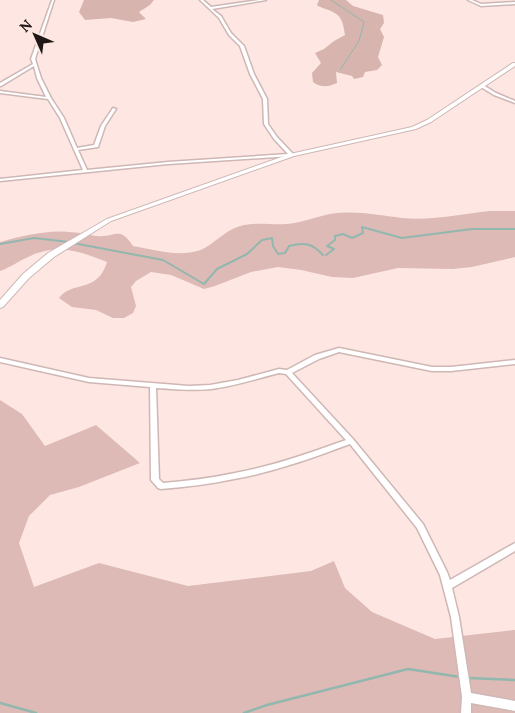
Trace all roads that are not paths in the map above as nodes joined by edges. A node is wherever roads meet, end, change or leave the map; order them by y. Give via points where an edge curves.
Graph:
1 (53, 0) edge
2 (201, 0) edge
3 (265, 0) edge
4 (469, 0) edge
5 (515, 3) edge
6 (212, 8) junction
7 (35, 64) junction
8 (515, 64) edge
9 (0, 85) edge
10 (482, 86) junction
11 (0, 92) edge
12 (49, 98) junction
13 (515, 102) edge
14 (114, 109) dead end
15 (76, 149) junction
16 (292, 156) junction
17 (86, 172) junction
18 (0, 180) edge
19 (0, 305) edge
20 (0, 360) edge
21 (515, 362) edge
22 (288, 372) junction
23 (153, 386) junction
24 (352, 441) junction
25 (515, 547) edge
26 (447, 586) junction
27 (467, 697) junction
28 (515, 706) edge
29 (466, 713) edge

1 - 7 street via 35,48
2 - 6 street
3 - 6 street
4 - 5 street via 481,5
6 - 16 street via 242,46 265,99 266,124
7 - 9 street
7 - 12 street
8 - 10 street
10 - 13 street
10 - 16 street via 414,128
11 - 12 street
12 - 15 street
14 - 15 street via 96,146
15 - 17 street
16 - 17 street via 168,163
16 - 19 street via 109,220 51,255 26,276
17 - 18 street
20 - 23 street via 89,380
21 - 22 street via 432,369 339,350
22 - 23 street via 279,371 210,387
22 - 24 street
23 - 24 street via 155,480 161,486 203,484 246,475 298,461
24 - 26 street via 420,526
25 - 26 street
26 - 27 street
27 - 28 street
27 - 29 street

